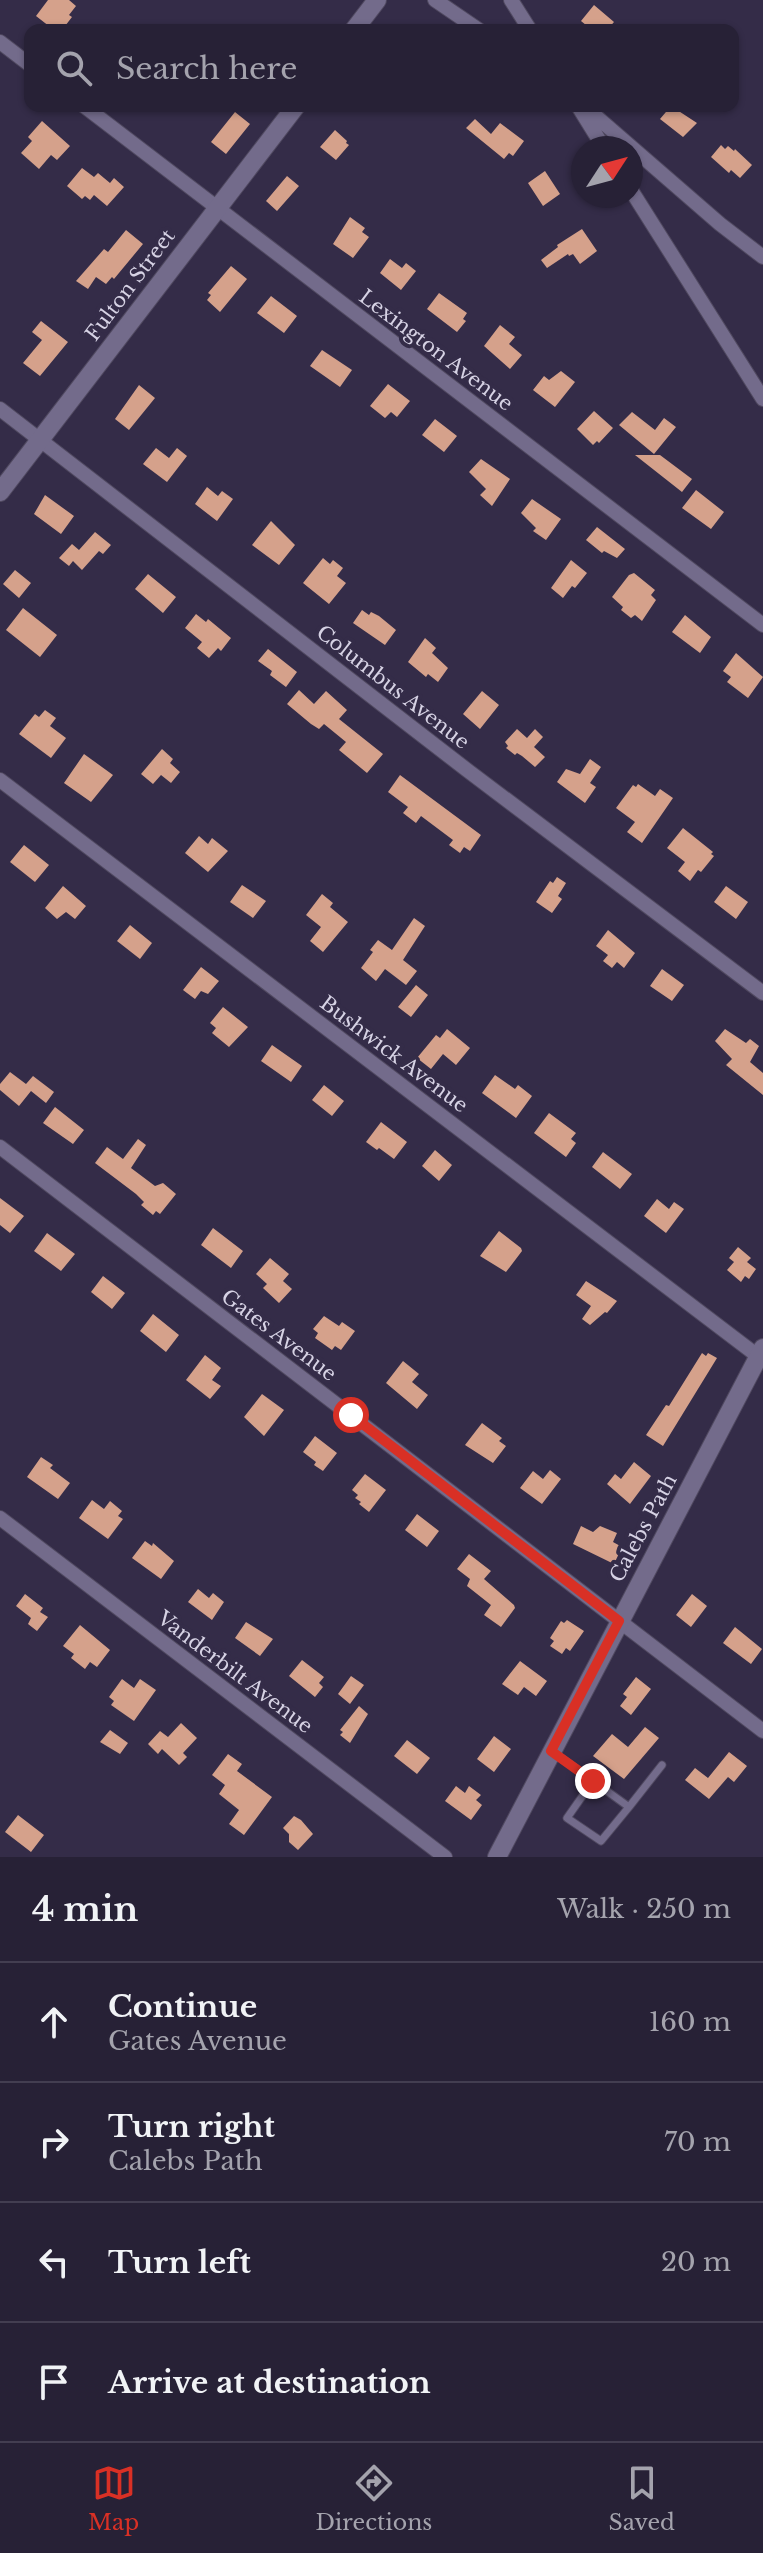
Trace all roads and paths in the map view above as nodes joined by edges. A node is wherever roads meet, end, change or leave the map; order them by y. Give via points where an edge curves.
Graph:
1 (377, 0) edge
2 (435, 0) edge
3 (511, 0) edge
4 (359, 24) edge
5 (470, 24) edge
6 (526, 24) edge
7 (0, 42) edge
8 (24, 60) edge
9 (92, 112) edge
10 (291, 112) edge
11 (582, 112) edge
12 (591, 112) edge
13 (597, 136) edge
14 (217, 208) junction
15 (642, 208) edge
16 (763, 257) edge
17 (763, 399) edge
18 (0, 409) edge
19 (40, 440) junction
20 (0, 492) edge
21 (763, 625) edge
22 (0, 780) edge
23 (763, 993) edge
24 (0, 1147) edge
25 (762, 1355) edge
26 (0, 1518) edge
27 (619, 1621) junction
28 (763, 1731) edge
29 (551, 1751) junction
30 (662, 1765) dead end
31 (593, 1781) junction
32 (629, 1807) junction
33 (445, 1857) edge
34 (497, 1857) edge

1 - 4 street
2 - 5 street
3 - 6 street
7 - 8 street
9 - 14 street, Lexington Avenue
10 - 14 street, Fulton Street
11 - 13 street
12 - 16 street
14 - 19 street, Fulton Street
14 - 21 street, Lexington Avenue
15 - 17 street
18 - 19 street, Columbus Avenue
19 - 20 street, Fulton Street
19 - 23 street, Columbus Avenue
22 - 25 street, Bushwick Avenue
24 - 27 street, Gates Avenue
25 - 27 street, Calebs Path
26 - 33 street, Vanderbilt Avenue
27 - 28 street, Gates Avenue
27 - 29 street, Calebs Path
29 - 31 lane
29 - 34 street, Calebs Path
30 - 32 lane
31 - 32 lane
31 - 32 lane via 567,1818 601,1841

